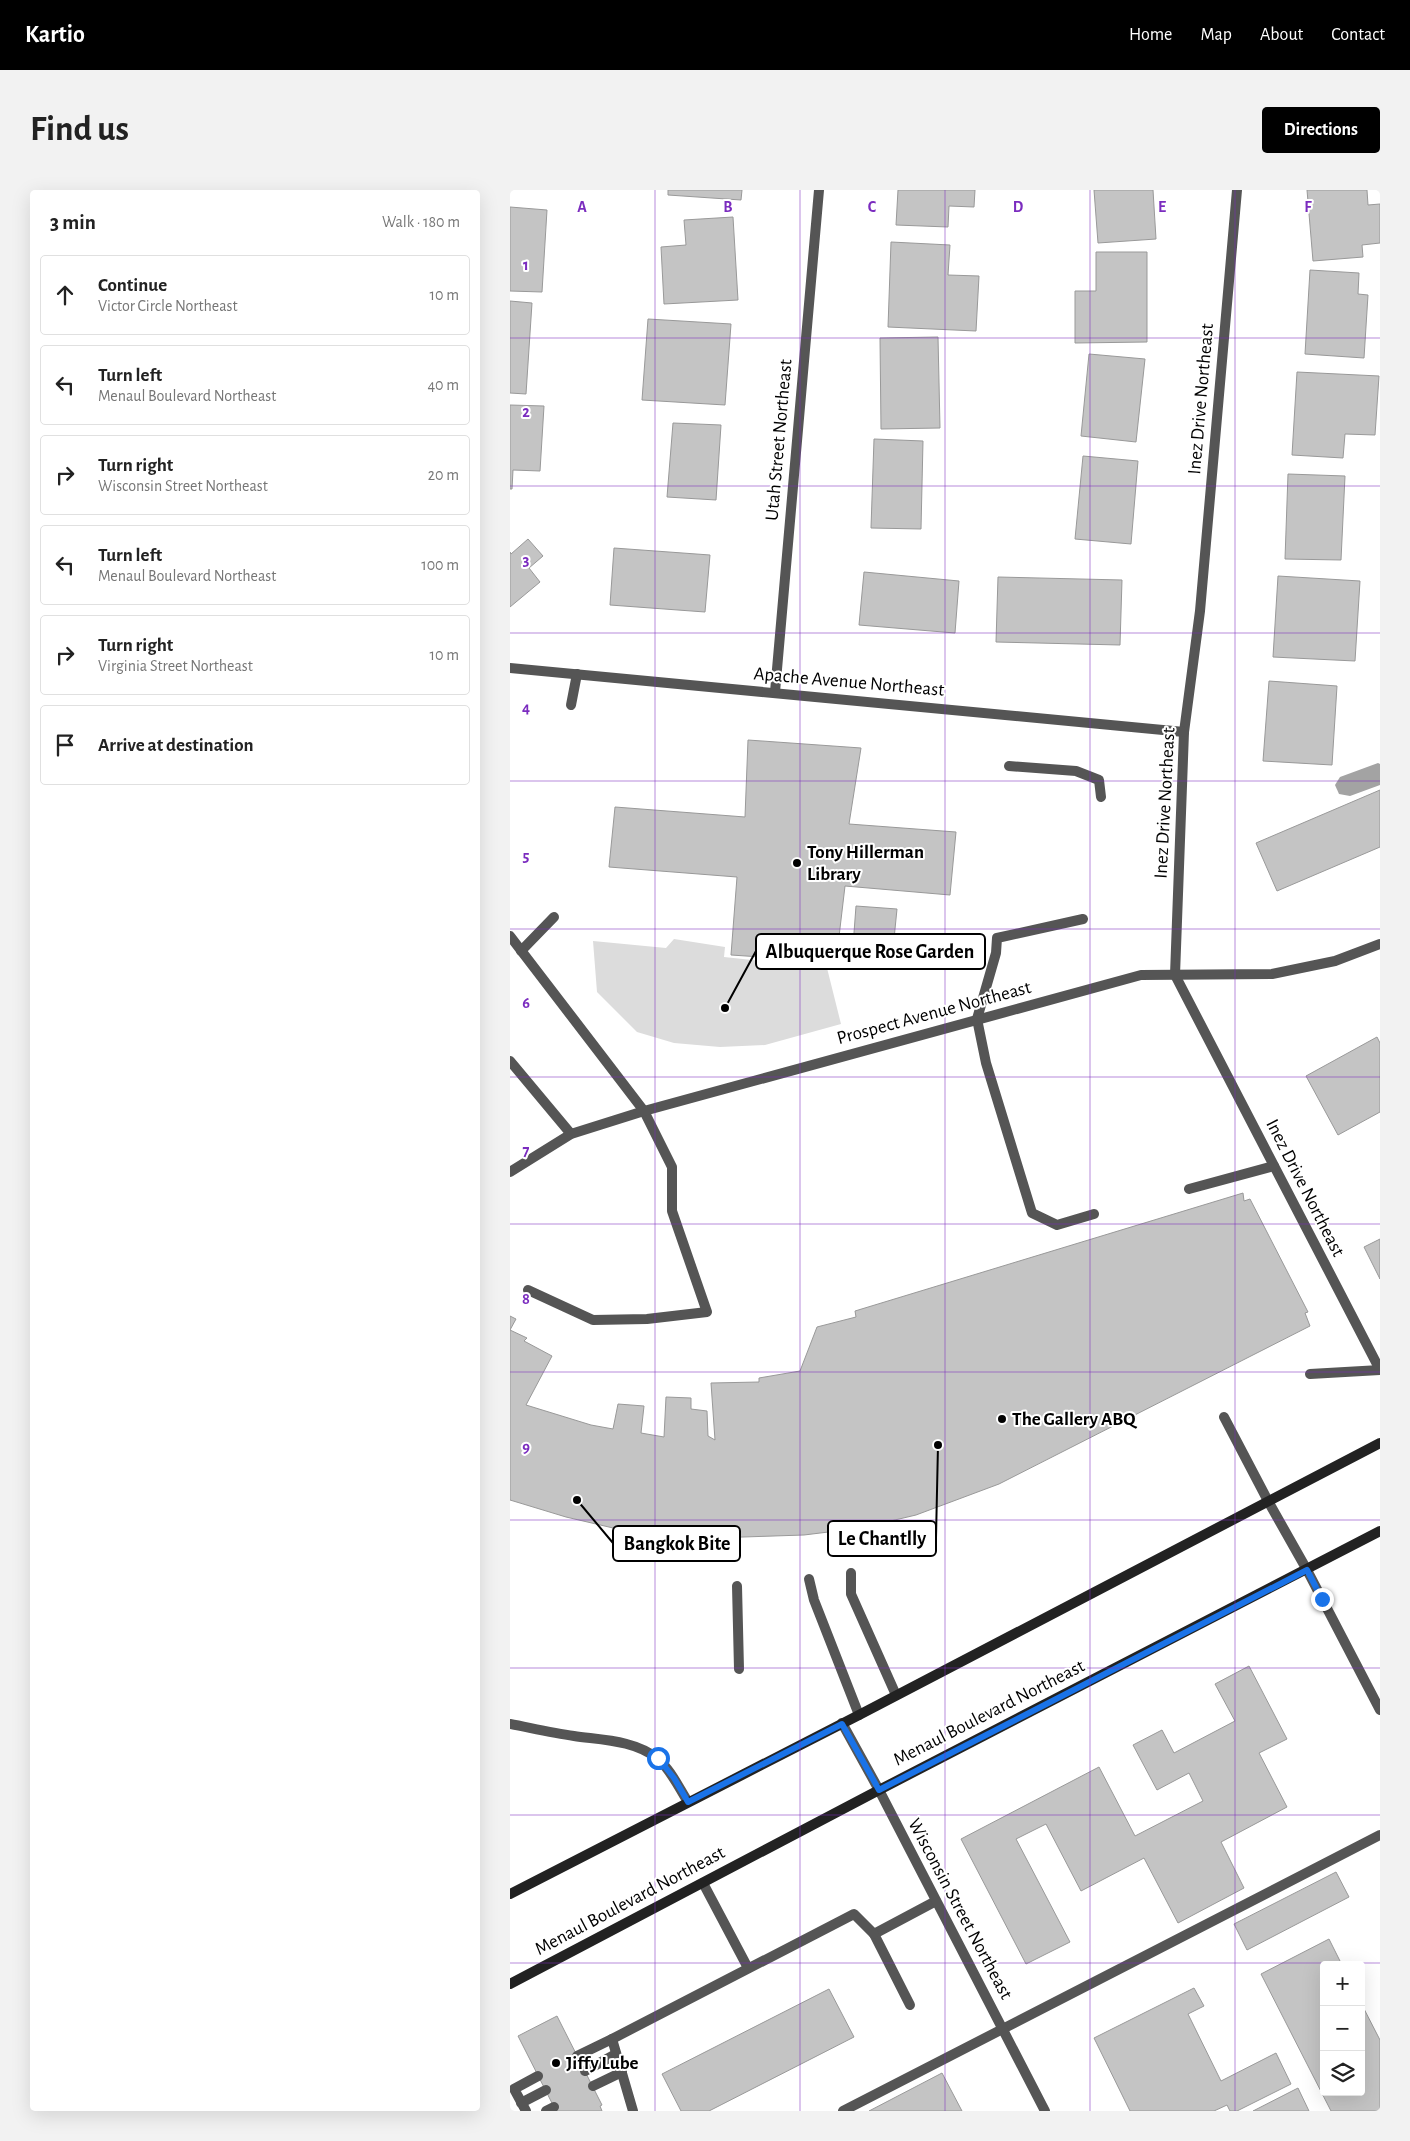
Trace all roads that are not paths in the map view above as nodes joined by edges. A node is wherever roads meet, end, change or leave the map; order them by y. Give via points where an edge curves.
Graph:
1 (819, 190) edge
2 (1237, 190) edge
3 (510, 668) edge
4 (577, 674) junction
5 (775, 692) junction
6 (571, 705) dead end
7 (1184, 732) junction
8 (1009, 766) dead end
9 (1101, 797) dead end
10 (554, 917) dead end
11 (1083, 920) dead end
12 (510, 936) edge
13 (1380, 944) edge
14 (521, 950) junction
15 (1175, 975) junction
16 (977, 1019) junction
17 (512, 1066) edge
18 (644, 1112) junction
19 (571, 1134) junction
20 (1274, 1166) junction
21 (510, 1172) edge
22 (1189, 1189) dead end
23 (1094, 1214) dead end
24 (528, 1290) dead end
25 (1380, 1370) edge
26 (1310, 1374) dead end
27 (1224, 1417) dead end
28 (1380, 1443) edge
29 (1268, 1502) junction
30 (1380, 1532) edge
31 (1307, 1570) junction
32 (851, 1573) dead end
33 (809, 1579) dead end
34 (737, 1586) dead end
35 (739, 1669) dead end
36 (896, 1695) junction
37 (1380, 1710) edge
38 (859, 1715) junction
39 (510, 1724) edge
40 (842, 1724) junction
41 (879, 1790) junction
42 (688, 1802) junction
43 (1380, 1835) edge
44 (703, 1883) junction
45 (510, 1894) edge
46 (936, 1901) junction
47 (874, 1934) junction
48 (748, 1968) junction
49 (510, 1984) edge
50 (910, 2005) dead end
51 (1002, 2028) junction
52 (612, 2039) junction
53 (616, 2054) junction
54 (577, 2056) dead end
55 (584, 2071) dead end
56 (622, 2072) junction
57 (538, 2076) dead end
58 (592, 2086) dead end
59 (546, 2090) dead end
60 (524, 2107) edge
61 (633, 2111) edge
62 (843, 2111) edge
63 (1045, 2111) edge

1 - 5 street, Utah Street Northeast
2 - 7 street, Inez Drive Northeast via 1200,611
3 - 4 street, Apache Avenue Northeast
4 - 5 street, Apache Avenue Northeast
4 - 6 street
5 - 7 street, Apache Avenue Northeast
7 - 15 street, Inez Drive Northeast
8 - 9 street via 1076,771 1099,780
10 - 14 street
11 - 16 street via 997,938 996,953
12 - 14 street
13 - 15 street, Prospect Avenue Northeast via 1335,961 1272,974
14 - 18 street
15 - 16 street, Prospect Avenue Northeast via 1141,975
15 - 20 street, Inez Drive Northeast
16 - 18 street, Prospect Avenue Northeast
16 - 23 street via 986,1063 1032,1214 1057,1225
17 - 19 street
18 - 19 street, Prospect Avenue Northeast
18 - 24 street via 672,1168 672,1211 708,1312 647,1319 593,1320
19 - 21 street, Prospect Avenue Northeast
20 - 22 street
20 - 25 street, Inez Drive Northeast
25 - 26 street
27 - 29 street
28 - 29 main road
29 - 31 street
29 - 36 main road
30 - 31 main road, Menaul Boulevard Northeast
31 - 37 street
31 - 41 main road, Menaul Boulevard Northeast
32 - 36 street via 851,1594
33 - 38 street via 814,1600
34 - 35 street
36 - 38 main road
38 - 40 main road
39 - 42 street via 633,1746 658,1758
40 - 41 street, Wisconsin Street Northeast
40 - 42 main road
41 - 44 main road, Menaul Boulevard Northeast
41 - 46 street, Wisconsin Street Northeast
42 - 45 main road
43 - 51 street
44 - 48 street
44 - 49 main road, Menaul Boulevard Northeast
46 - 47 street
46 - 51 street, Wisconsin Street Northeast
47 - 48 street via 854,1914
47 - 50 street
48 - 52 street
51 - 62 street
51 - 63 street, Wisconsin Street Northeast
52 - 53 street
52 - 54 street
53 - 55 street
53 - 56 street
56 - 58 street
56 - 61 street
57 - 60 street via 514,2088
59 - 60 street

